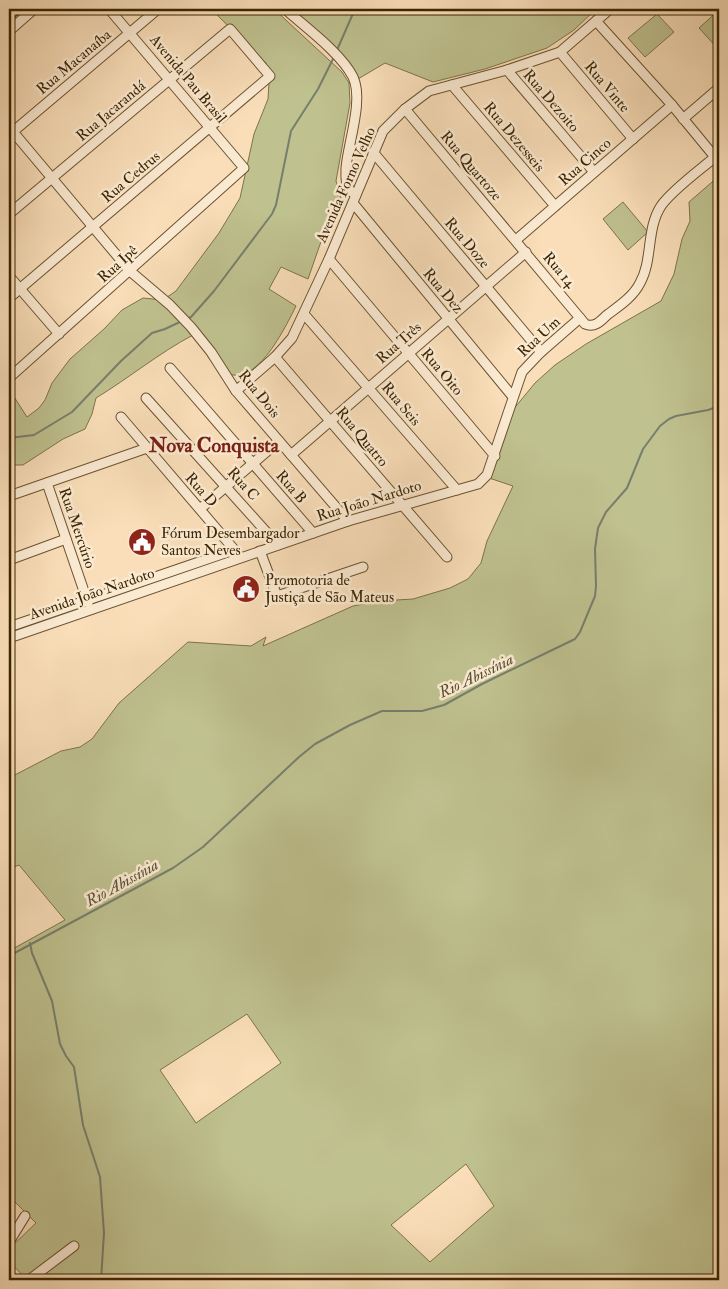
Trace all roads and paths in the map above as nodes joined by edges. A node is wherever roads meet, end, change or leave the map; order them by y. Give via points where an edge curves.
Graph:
1 (16, 9) edge
2 (34, 9) edge
3 (109, 9) edge
4 (158, 9) edge
5 (285, 9) edge
6 (610, 9) edge
7 (9, 15) edge
8 (596, 20) junction
9 (230, 29) joint
10 (9, 31) edge
11 (130, 32) junction
12 (560, 52) junction
13 (507, 70) junction
14 (170, 79) junction
15 (452, 85) junction
16 (719, 88) edge
17 (672, 106) junction
18 (406, 109) junction
19 (683, 119) junction
20 (210, 127) junction
21 (10, 131) edge
22 (634, 139) junction
23 (373, 152) junction
24 (717, 160) edge
25 (244, 168) joint
26 (594, 172) junction
27 (52, 178) junction
28 (354, 199) junction
29 (556, 206) junction
30 (9, 214) edge
31 (93, 226) junction
32 (516, 240) junction
33 (526, 252) junction
34 (329, 259) junction
35 (130, 271) junction
36 (9, 276) edge
37 (486, 286) junction
38 (20, 289) junction
39 (9, 298) edge
40 (304, 314) junction
41 (580, 318) junction
42 (448, 319) junction
43 (59, 334) junction
44 (541, 352) junction
45 (409, 353) junction
46 (275, 357) junction
47 (170, 368) dead end
48 (9, 378) edge
49 (369, 388) junction
50 (236, 391) junction
51 (513, 397) junction
52 (146, 398) dead end
53 (121, 417) dead end
54 (331, 421) junction
55 (279, 441) junction
56 (147, 448) junction
57 (291, 455) junction
58 (495, 456) junction
59 (253, 464) junction
60 (47, 483) junction
61 (478, 484) joint
62 (226, 486) junction
63 (457, 490) junction
64 (9, 496) edge
65 (401, 505) junction
66 (200, 509) junction
67 (348, 521) junction
68 (313, 532) junction
69 (66, 540) junction
70 (278, 544) junction
71 (234, 550) junction
72 (260, 551) junction
73 (447, 557) dead end
74 (241, 558) junction
75 (9, 560) edge
76 (363, 567) dead end
77 (87, 600) junction
78 (90, 609) junction
79 (9, 627) edge
80 (9, 638) edge
81 (25, 1216) dead end
82 (9, 1242) edge
83 (74, 1246) dead end
84 (29, 1280) edge

1 - 7 main road
2 - 10 street
3 - 11 street, Avenida Pau Brasil
4 - 11 street, Rua Macanaíba
5 - 28 street, Rua Dez via 341,60 353,77 356,88 355,122 346,179
6 - 8 street, Avenida Forno Velho
8 - 12 street, Avenida Forno Velho
8 - 17 street
9 - 14 street, Rua Jacarandá
9 - 20 street, Rua Cedrus via 270,76
11 - 14 street, Avenida Pau Brasil
11 - 21 street, Rua Macanaíba
12 - 13 street, Avenida Forno Velho
12 - 22 street, Rua Vinte
13 - 15 street, Avenida Forno Velho
13 - 26 street, Rua Dezoito
14 - 20 street, Avenida Pau Brasil
14 - 27 street, Rua Jacarandá
15 - 18 street, Avenida Forno Velho via 429,91
15 - 29 street, Rua Dezesseis
16 - 19 street
17 - 19 street
17 - 22 street, Rua Cinco
18 - 23 street, Avenida Forno Velho via 382,131
18 - 32 street, Rua Quartoze
19 - 24 street
20 - 25 street, Avenida Pau Brasil
20 - 31 street, Rua Cedrus
21 - 27 street
22 - 26 street, Rua Cinco
23 - 28 street, Avenida Forno Velho
23 - 37 street, Rua Doze
24 - 41 street, Rua Um via 661,206 640,285 597,324 590,326
25 - 35 street, Rua Ipê
26 - 29 street, Rua Cinco
27 - 30 street, Rua Jacarandá
27 - 31 street
28 - 34 street, Avenida Forno Velho
28 - 42 street, Rua Dez
29 - 32 street, Rua Cinco
31 - 35 street
31 - 38 street, Rua Cedrus
32 - 33 street, Rua 14
33 - 37 street, Rua Três
33 - 41 street, Rua 14
34 - 40 street, Avenida Forno Velho
34 - 45 street, Rua Oito
35 - 43 street, Rua Ipê
35 - 50 street, Rua Dois via 191,327
36 - 38 street
37 - 42 street, Rua Três
37 - 44 street, Rua Doze
38 - 39 street, Rua Cedrus
38 - 43 street
40 - 46 street, Avenida Forno Velho via 292,338
40 - 49 street, Rua Seis
41 - 44 street, Rua Um
42 - 45 street, Rua Três
42 - 51 street, Rua Dez
43 - 48 street, Rua Ipê
44 - 51 street, Rua Um via 522,372
45 - 49 street, Rua Três
45 - 58 street, Rua Oito
46 - 50 street, Avenida Forno Velho
46 - 54 street, Rua Quatro
47 - 59 street, Rua B
49 - 54 street, Rua Três
49 - 63 street, Rua Seis
50 - 55 street, Rua Dois
51 - 58 street, Rua Um
52 - 62 street, Rua C
53 - 56 street, Rua D
54 - 57 street, Rua Três
54 - 65 street, Rua Quatro
55 - 57 street, Rua Dois
55 - 59 street
56 - 60 street
56 - 66 street, Rua D
57 - 67 street, Rua Dois
58 - 61 street, Rua Um via 487,475
59 - 62 street
59 - 68 street, Rua B
60 - 64 street
60 - 69 street, Rua Mercúrio
61 - 63 street, Rua João Nardoto
62 - 66 street
62 - 70 street, Rua C
63 - 65 street, Rua João Nardoto
65 - 67 street, Rua João Nardoto
65 - 73 street, Rua Quatro
66 - 71 street, Rua D
67 - 68 street, Rua João Nardoto
68 - 70 street, Rua João Nardoto
69 - 75 street
69 - 77 street, Rua Mercúrio
70 - 72 street, Rua João Nardoto
71 - 74 street, Rua D
71 - 77 street, Avenida João Nardoto
72 - 74 street, Rua João Nardoto
72 - 76 street via 277,596
74 - 78 street, Avenida João Nardoto
77 - 78 street, Rua Mercúrio
77 - 79 street, Avenida João Nardoto
78 - 80 street, Avenida João Nardoto
81 - 82 street
83 - 84 street

